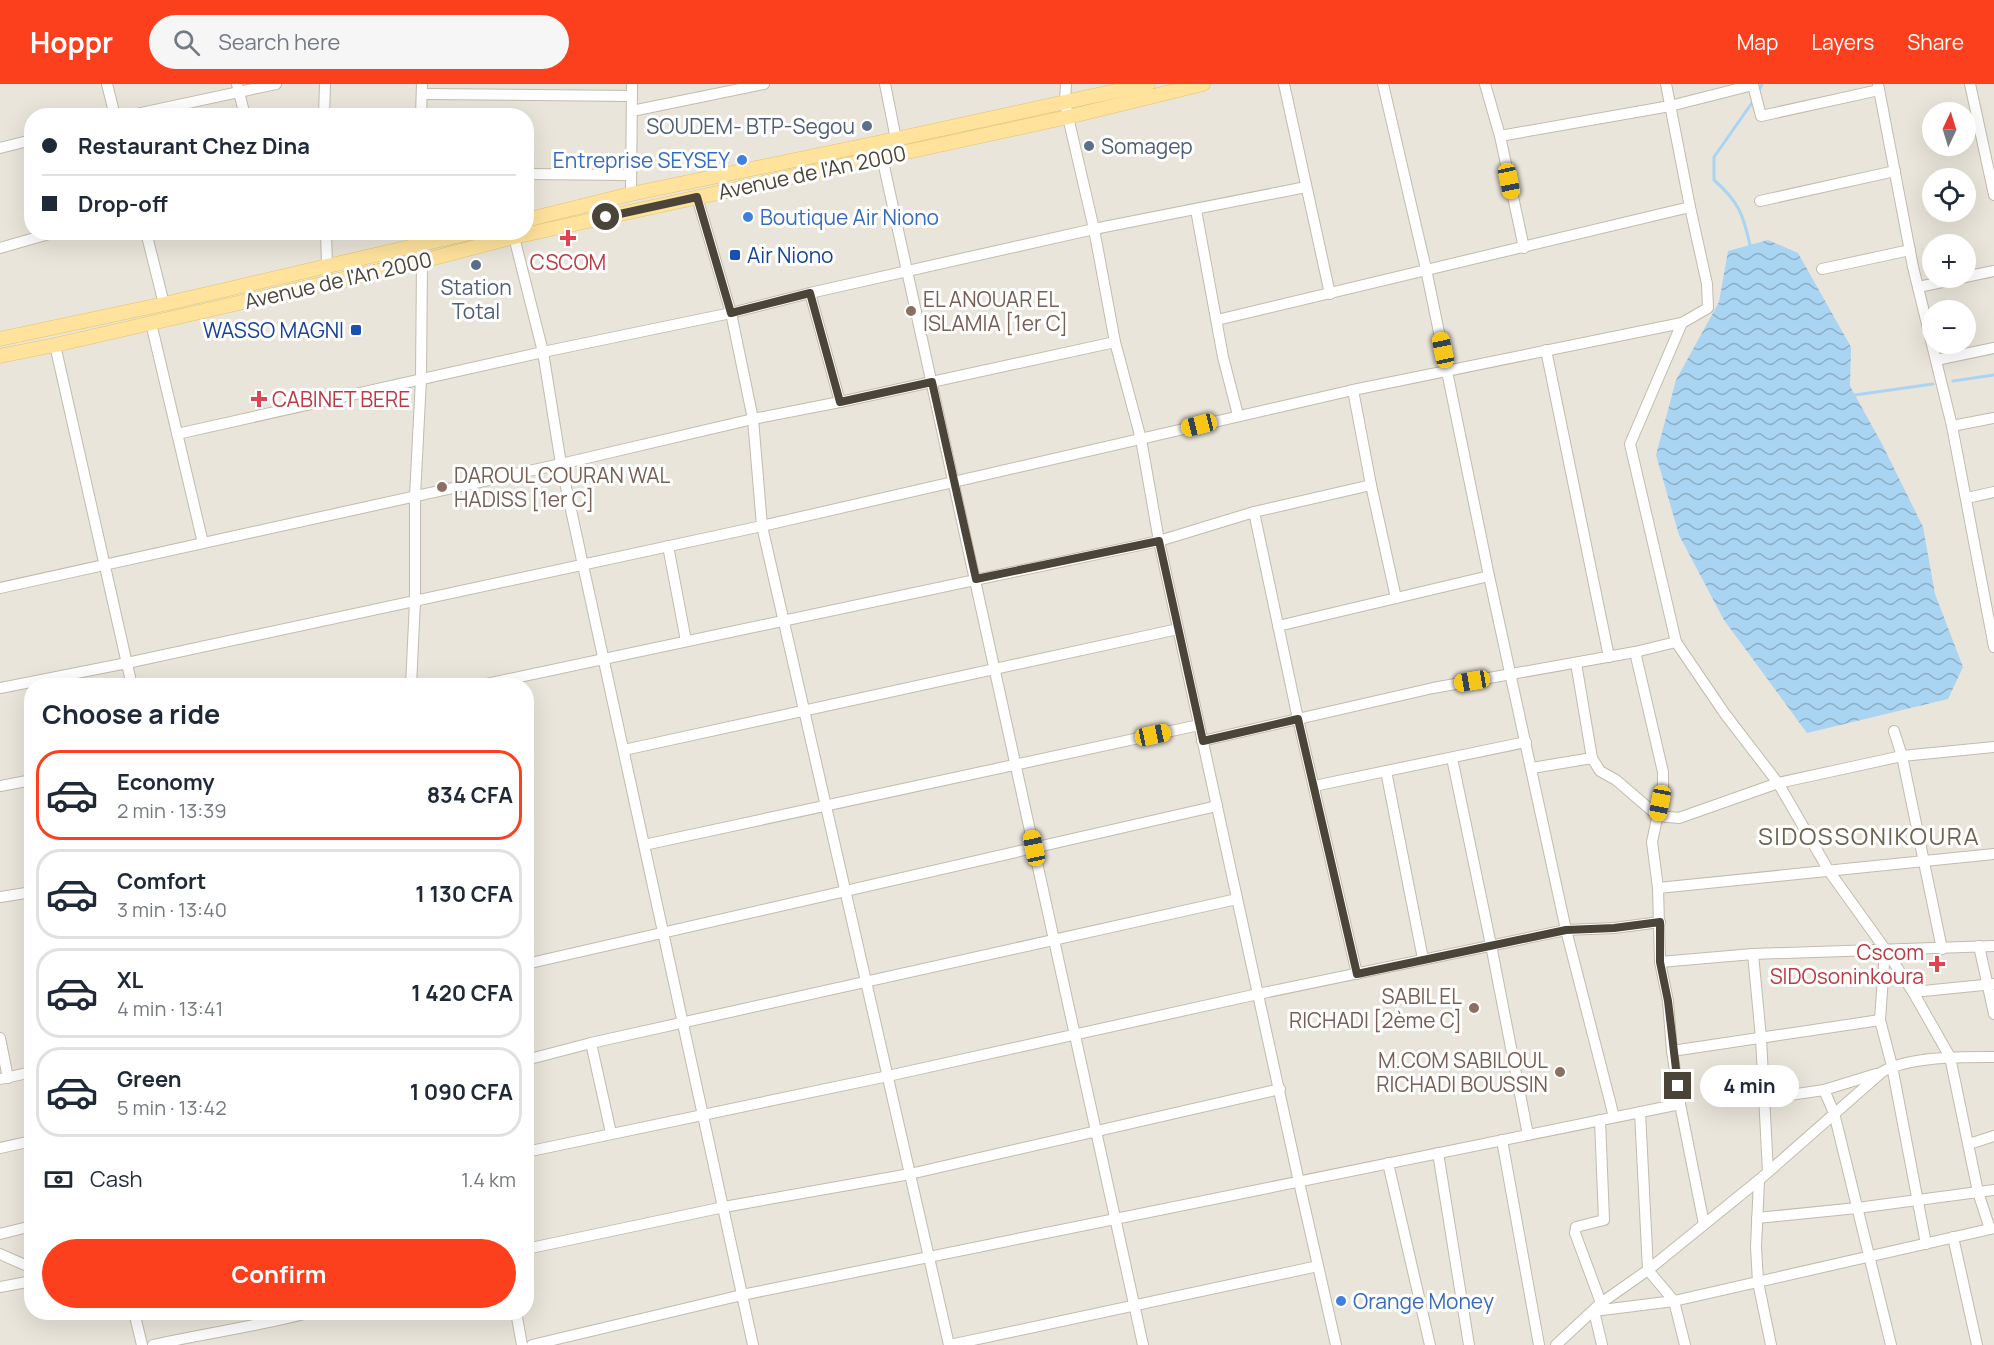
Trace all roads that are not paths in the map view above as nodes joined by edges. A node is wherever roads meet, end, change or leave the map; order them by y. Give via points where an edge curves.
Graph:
1 (107, 84) edge
2 (276, 84) edge
3 (325, 84) edge
4 (632, 84) edge
5 (764, 84) edge
6 (885, 84) edge
7 (1066, 84) edge
8 (1148, 84) edge
9 (1203, 84) edge
10 (1284, 84) edge
11 (1383, 84) edge
12 (1485, 84) edge
13 (1666, 84) edge
14 (1970, 84) edge
15 (1879, 87) edge
16 (238, 88) edge
17 (422, 89) edge
18 (632, 96) junction
19 (1065, 102) junction
20 (1670, 106) junction
21 (113, 108) edge
22 (159, 108) edge
23 (243, 108) edge
24 (324, 108) edge
25 (421, 108) edge
26 (632, 111) junction
27 (1068, 117) junction
28 (1500, 136) junction
29 (896, 140) junction
30 (24, 142) edge
31 (0, 148) edge
32 (882, 157) junction
33 (1895, 171) junction
34 (534, 174) edge
35 (631, 175) junction
36 (1306, 187) junction
37 (631, 194) junction
38 (1994, 195) edge
39 (697, 197) junction
40 (1760, 201) dead end
41 (1690, 207) junction
42 (1196, 210) junction
43 (534, 218) edge
44 (1094, 230) junction
45 (534, 233) edge
46 (28, 240) edge
47 (148, 240) edge
48 (326, 240) edge
49 (415, 240) edge
50 (419, 240) edge
51 (502, 240) edge
52 (515, 240) edge
53 (0, 248) edge
54 (1524, 248) junction
55 (1910, 250) junction
56 (422, 261) junction
57 (327, 265) junction
58 (1426, 269) junction
59 (1822, 269) dead end
60 (907, 271) junction
61 (1994, 271) edge
62 (1976, 274) edge
63 (1922, 286) edge
64 (1918, 287) junction
65 (810, 293) junction
66 (1330, 294) junction
67 (164, 304) junction
68 (731, 313) junction
69 (1217, 320) junction
70 (151, 322) junction
71 (1682, 323) junction
72 (0, 339) edge
73 (1115, 342) junction
74 (55, 345) junction
75 (1994, 348) edge
76 (1546, 350) junction
77 (543, 352) junction
78 (0, 356) edge
79 (1936, 360) junction
80 (1448, 370) junction
81 (421, 379) junction
82 (932, 382) junction
83 (1353, 390) junction
84 (840, 402) junction
85 (1238, 415) junction
86 (1994, 418) edge
87 (753, 419) junction
88 (1952, 426) junction
89 (177, 434) junction
90 (1141, 439) junction
91 (561, 464) junction
92 (955, 483) junction
93 (1371, 485) junction
94 (1994, 492) edge
95 (415, 496) junction
96 (1967, 498) junction
97 (1254, 512) junction
98 (762, 526) junction
99 (1159, 541) junction
100 (203, 543) junction
101 (668, 546) junction
102 (105, 564) junction
103 (584, 564) junction
104 (1489, 576) junction
105 (976, 579) junction
106 (0, 585) edge
107 (1396, 597) junction
108 (415, 601) junction
109 (784, 621) junction
110 (1278, 626) junction
111 (1178, 629) junction
112 (686, 641) junction
113 (1676, 642) junction
114 (1994, 647) edge
115 (1635, 652) junction
116 (1609, 657) junction
117 (604, 658) junction
118 (127, 663) junction
119 (1576, 663) junction
120 (994, 668) junction
121 (1511, 674) junction
122 (51, 678) edge
123 (130, 678) edge
124 (411, 678) edge
125 (513, 678) edge
126 (24, 683) edge
127 (0, 688) edge
128 (804, 711) junction
129 (1298, 719) junction
130 (1199, 725) junction
131 (1894, 731) dead end
132 (1203, 741) junction
133 (1526, 742) junction
134 (1994, 747) edge
135 (624, 750) junction
136 (1902, 756) junction
137 (1452, 758) junction
138 (1592, 758) junction
139 (1015, 764) junction
140 (1532, 768) junction
141 (1386, 771) junction
142 (24, 782) edge
143 (1778, 783) junction
144 (0, 786) edge
145 (1314, 786) junction
146 (826, 806) junction
147 (1217, 807) junction
148 (1658, 816) junction
149 (644, 846) junction
150 (1034, 848) junction
151 (1994, 854) edge
152 (1924, 861) junction
153 (1829, 871) junction
154 (1658, 888) junction
155 (846, 891) junction
156 (24, 893) edge
157 (0, 897) edge
158 (1237, 898) junction
159 (1660, 922) junction
160 (1566, 930) junction
161 (663, 933) junction
162 (1054, 939) junction
163 (1491, 945) junction
164 (1979, 946) junction
165 (1994, 946) edge
166 (1885, 949) junction
167 (1942, 949) junction
168 (1753, 954) junction
169 (1423, 960) junction
170 (534, 962) edge
171 (1660, 962) junction
172 (1357, 974) junction
173 (866, 982) junction
174 (1991, 984) edge
175 (1913, 992) junction
176 (1258, 994) junction
177 (1994, 1014) edge
178 (1880, 1020) junction
179 (683, 1023) junction
180 (1075, 1034) junction
181 (0, 1038) edge
182 (1761, 1038) junction
183 (591, 1043) junction
184 (1672, 1051) junction
185 (1950, 1057) junction
186 (1994, 1057) edge
187 (534, 1058) edge
188 (1887, 1069) junction
189 (24, 1073) edge
190 (888, 1076) junction
191 (4, 1079) edge
192 (1280, 1089) junction
193 (1824, 1090) junction
194 (1763, 1099) junction
195 (1680, 1104) junction
196 (1640, 1112) junction
197 (1834, 1113) junction
198 (703, 1114) junction
199 (1614, 1117) junction
200 (1600, 1120) junction
201 (1096, 1130) junction
202 (611, 1133) junction
203 (1528, 1135) junction
204 (1994, 1136) edge
205 (1502, 1140) junction
206 (24, 1143) edge
207 (1968, 1144) junction
208 (0, 1148) edge
209 (534, 1150) edge
210 (1438, 1153) junction
211 (1388, 1163) junction
212 (1768, 1172) junction
213 (910, 1174) junction
214 (1759, 1180) junction
215 (1299, 1182) junction
216 (1994, 1190) edge
217 (1978, 1192) junction
218 (1917, 1199) junction
219 (724, 1207) junction
220 (1857, 1208) junction
221 (1757, 1218) junction
222 (1116, 1219) junction
223 (1704, 1224) junction
224 (24, 1228) edge
225 (1992, 1228) edge
226 (0, 1234) edge
227 (1953, 1237) junction
228 (1926, 1244) junction
229 (534, 1247) edge
230 (0, 1254) edge
231 (1869, 1256) junction
232 (929, 1257) junction
233 (24, 1264) edge
234 (1318, 1266) junction
235 (1648, 1270) junction
236 (24, 1282) edge
237 (1758, 1282) junction
238 (0, 1287) edge
239 (742, 1295) junction
240 (1674, 1300) junction
241 (1134, 1304) junction
242 (1598, 1307) junction
243 (136, 1320) edge
244 (283, 1320) edge
245 (517, 1320) edge
246 (211, 1332) junction
247 (1427, 1344) edge
248 (142, 1345) edge
249 (153, 1345) edge
250 (214, 1345) edge
251 (522, 1345) edge
252 (532, 1345) edge
253 (753, 1345) edge
254 (950, 1345) edge
255 (1143, 1345) edge
256 (1336, 1345) edge
257 (1469, 1345) edge
258 (1539, 1345) edge
259 (1556, 1345) edge
260 (1602, 1345) edge
261 (1685, 1345) edge
262 (1771, 1345) edge
263 (1891, 1345) edge
264 (1977, 1345) edge

1 - 21 street
2 - 16 street
3 - 24 street
4 - 18 street
5 - 26 street
6 - 29 street
7 - 19 street
8 - 19 main road, Avenue de l'An 2000
9 - 27 main road, Avenue de l'An 2000
10 - 36 street
11 - 58 street
12 - 28 street
13 - 20 street
14 - 38 street
15 - 20 street via 1761,116 1753,85
15 - 33 street
16 - 22 street
16 - 23 street
17 - 18 street
17 - 25 street
18 - 26 street
19 - 27 street
19 - 29 main road, Avenue de l'An 2000
20 - 28 street
20 - 41 street
26 - 35 street
27 - 32 main road, Avenue de l'An 2000
27 - 44 street
28 - 54 street
29 - 37 main road, Avenue de l'An 2000
30 - 31 street
32 - 39 main road, Avenue de l'An 2000
32 - 60 street
33 - 40 street
33 - 55 street
34 - 35 street
35 - 37 street
36 - 42 street
36 - 66 street
37 - 43 main road, Avenue de l'An 2000
39 - 45 main road, Avenue de l'An 2000
39 - 68 street
41 - 54 street
41 - 71 street via 1707,284 1708,308
42 - 44 street
42 - 69 street
44 - 60 street
44 - 73 street
46 - 53 street
47 - 67 street
48 - 57 street
49 - 57 main road, Avenue de l'An 2000
50 - 56 street
51 - 56 main road, Avenue de l'An 2000
52 - 77 street
54 - 58 street
55 - 59 street
55 - 64 street
56 - 70 main road, Avenue de l'An 2000
56 - 81 street
57 - 67 main road, Avenue de l'An 2000
58 - 66 street
58 - 80 street
60 - 65 street
60 - 82 street
61 - 62 street
63 - 64 street
64 - 79 street
65 - 68 street
65 - 84 street
66 - 69 street
67 - 72 main road, Avenue de l'An 2000
68 - 77 street
68 - 87 street
69 - 85 street
70 - 74 main road, Avenue de l'An 2000
70 - 89 street
71 - 76 street
71 - 113 street via 1630,444
73 - 82 street
73 - 90 street
74 - 78 main road, Avenue de l'An 2000
74 - 102 street
75 - 79 street
76 - 80 street
76 - 116 street
77 - 81 street
77 - 91 street
79 - 88 street
80 - 83 street
80 - 104 street
81 - 89 street
81 - 95 street
82 - 84 street
82 - 92 street
83 - 85 street
83 - 93 street
84 - 87 street
85 - 90 street
86 - 88 street
87 - 91 street
87 - 98 street
88 - 96 street
89 - 100 street
90 - 92 street
90 - 99 street
91 - 95 street
91 - 103 street
92 - 98 street
92 - 105 street
93 - 97 street
93 - 107 street
94 - 96 street
95 - 100 street
95 - 108 street
96 - 114 street
97 - 99 street
97 - 110 street
98 - 101 street
98 - 109 street
99 - 105 street
99 - 111 street
100 - 102 street
101 - 103 street
101 - 112 street
102 - 106 street
102 - 118 street
103 - 108 street
103 - 117 street
104 - 107 street
104 - 121 street
105 - 109 street
105 - 120 street
107 - 110 street
108 - 118 street
108 - 124 street
109 - 112 street
109 - 128 street
110 - 129 street
111 - 120 street
111 - 130 street
112 - 117 street
113 - 115 street
113 - 143 street
115 - 116 street
115 - 148 street via 1663,772
116 - 119 street
117 - 125 street
117 - 135 street
118 - 122 street
118 - 123 street
119 - 121 street
119 - 138 street
120 - 128 street
120 - 139 street
121 - 129 street
121 - 133 street
126 - 127 street
128 - 135 street
128 - 146 street
129 - 132 street
129 - 145 street
130 - 132 street
130 - 139 street
131 - 136 street
132 - 147 street
133 - 137 street
133 - 140 street
134 - 136 street
135 - 149 street
136 - 143 street
136 - 152 street
137 - 141 street
137 - 163 street
138 - 140 street
138 - 148 street via 1600,771
139 - 146 street
139 - 150 street
140 - 160 street
141 - 145 street
141 - 169 street
142 - 144 street
143 - 148 street via 1679,818
143 - 153 street
145 - 172 street
146 - 149 street
146 - 155 street
147 - 150 street
147 - 158 street
148 - 154 street via 1652,842
149 - 161 street
150 - 155 street
150 - 162 street
151 - 152 street
152 - 153 street
152 - 167 street
153 - 154 street
153 - 166 street
154 - 159 street
155 - 161 street
155 - 173 street
156 - 157 street
158 - 162 street
158 - 176 street
159 - 160 street
159 - 171 street
160 - 163 street
160 - 199 street
161 - 170 street
161 - 179 street
162 - 173 street
162 - 180 street
163 - 169 street
163 - 203 street
164 - 165 street
164 - 167 street
164 - 174 street
166 - 167 street
166 - 168 street
166 - 175 street
166 - 178 street
168 - 171 street
168 - 182 street
169 - 172 street
171 - 184 street
172 - 176 street
173 - 179 street
173 - 190 street
174 - 175 street
174 - 177 street
175 - 185 street
176 - 180 street
176 - 192 street
178 - 182 street
178 - 188 street
179 - 183 street
179 - 198 street
180 - 190 street
180 - 201 street
181 - 191 street
182 - 184 street
182 - 194 street
183 - 187 street
183 - 202 street
184 - 195 street
185 - 186 street
185 - 188 street
185 - 207 street
188 - 193 street
188 - 197 street
188 - 218 street
189 - 191 street
190 - 198 street
190 - 213 street
192 - 201 street
192 - 215 street
193 - 194 street
193 - 197 street
194 - 212 street
195 - 196 street
195 - 223 street
196 - 199 street
196 - 235 street
197 - 212 street
197 - 220 street
198 - 202 street
198 - 219 street
199 - 200 street
200 - 203 street
200 - 242 street via 1604,1220 1576,1227 1575,1233
201 - 213 street
201 - 222 street
202 - 209 street
203 - 205 street
204 - 207 street
205 - 210 street
205 - 258 street
206 - 208 street
207 - 217 street
210 - 211 street
210 - 257 street
211 - 215 street
211 - 247 street
212 - 214 street
213 - 219 street
213 - 232 street
214 - 221 street
214 - 223 street
215 - 222 street
215 - 234 street
216 - 217 street
217 - 218 street
217 - 225 street
218 - 220 street
218 - 228 street
219 - 229 street
219 - 239 street
220 - 221 street
220 - 231 street
221 - 237 street
222 - 232 street
222 - 241 street
223 - 235 street
224 - 226 street
225 - 227 street
227 - 228 street
227 - 264 street
228 - 231 street
230 - 233 street
231 - 237 street
231 - 263 street
232 - 239 street
232 - 254 street
234 - 241 street
234 - 256 street
235 - 240 street
235 - 242 street
236 - 238 street
237 - 240 street
237 - 262 street
239 - 252 street
239 - 253 street
240 - 242 street
240 - 261 street
241 - 254 street
241 - 255 street
242 - 259 street
242 - 260 street
243 - 248 street
244 - 246 street
245 - 251 street
246 - 249 street
246 - 250 street

